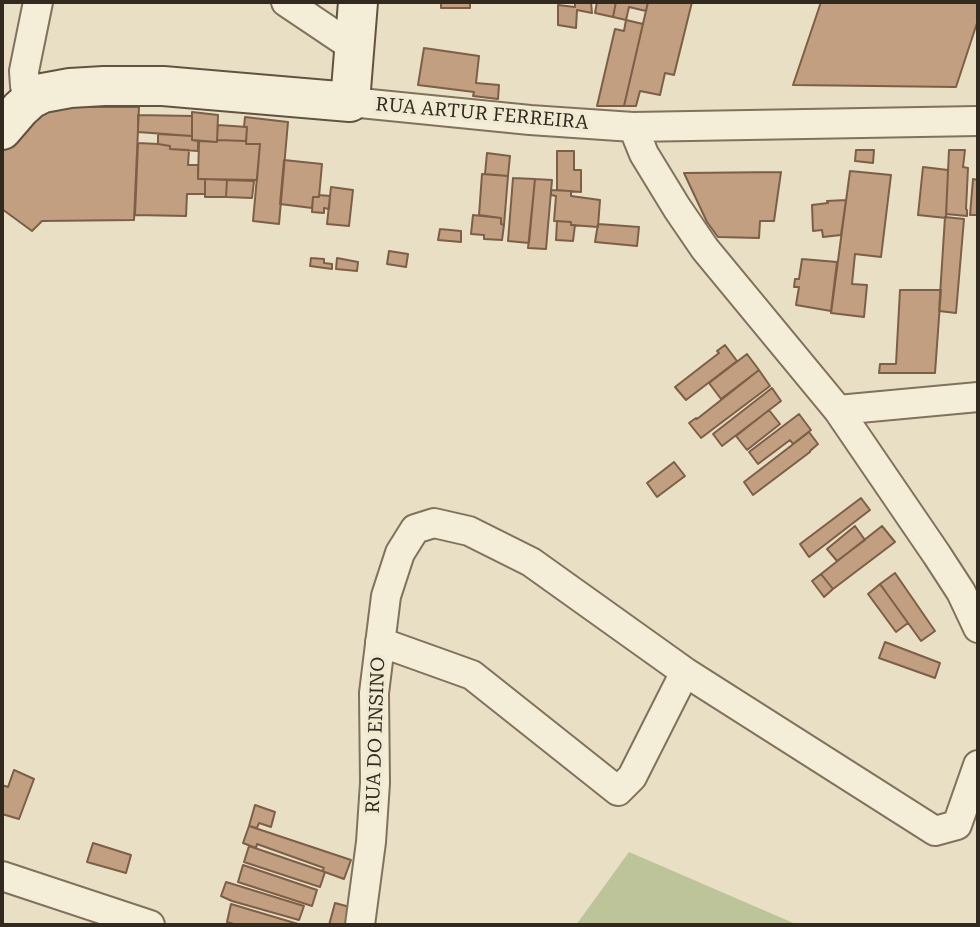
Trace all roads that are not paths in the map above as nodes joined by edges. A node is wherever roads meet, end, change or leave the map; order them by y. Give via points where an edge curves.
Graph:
1 (38, 2) edge
2 (286, 2) edge
3 (358, 2) edge
4 (353, 47) junction
5 (350, 102) junction
6 (12, 115) edge
7 (978, 121) edge
8 (634, 127) junction
9 (978, 397) edge
10 (838, 410) junction
11 (978, 628) edge
12 (380, 642) junction
13 (685, 672) junction
14 (978, 765) edge
15 (2, 876) edge
16 (149, 925) edge
17 (360, 925) edge

1 - 6 street via 25,86
2 - 4 street
3 - 4 street
4 - 5 street
5 - 6 street, RUA ARTUR FERREIRA via 163,86 70,88 43,93
5 - 8 street, RUA ARTUR FERREIRA
7 - 8 street, RUA ARTUR FERREIRA
8 - 10 street via 644,154 705,249
9 - 10 street
10 - 11 street via 961,592
12 - 13 street via 472,675 618,791 632,777
12 - 13 street, RUA DO ENSINO via 386,596 400,553 415,529 434,523 469,531 531,562
12 - 17 street, RUA DO ENSINO via 374,693 372,830
13 - 14 street, RUA DO ENSINO via 935,831 957,825
15 - 16 street

